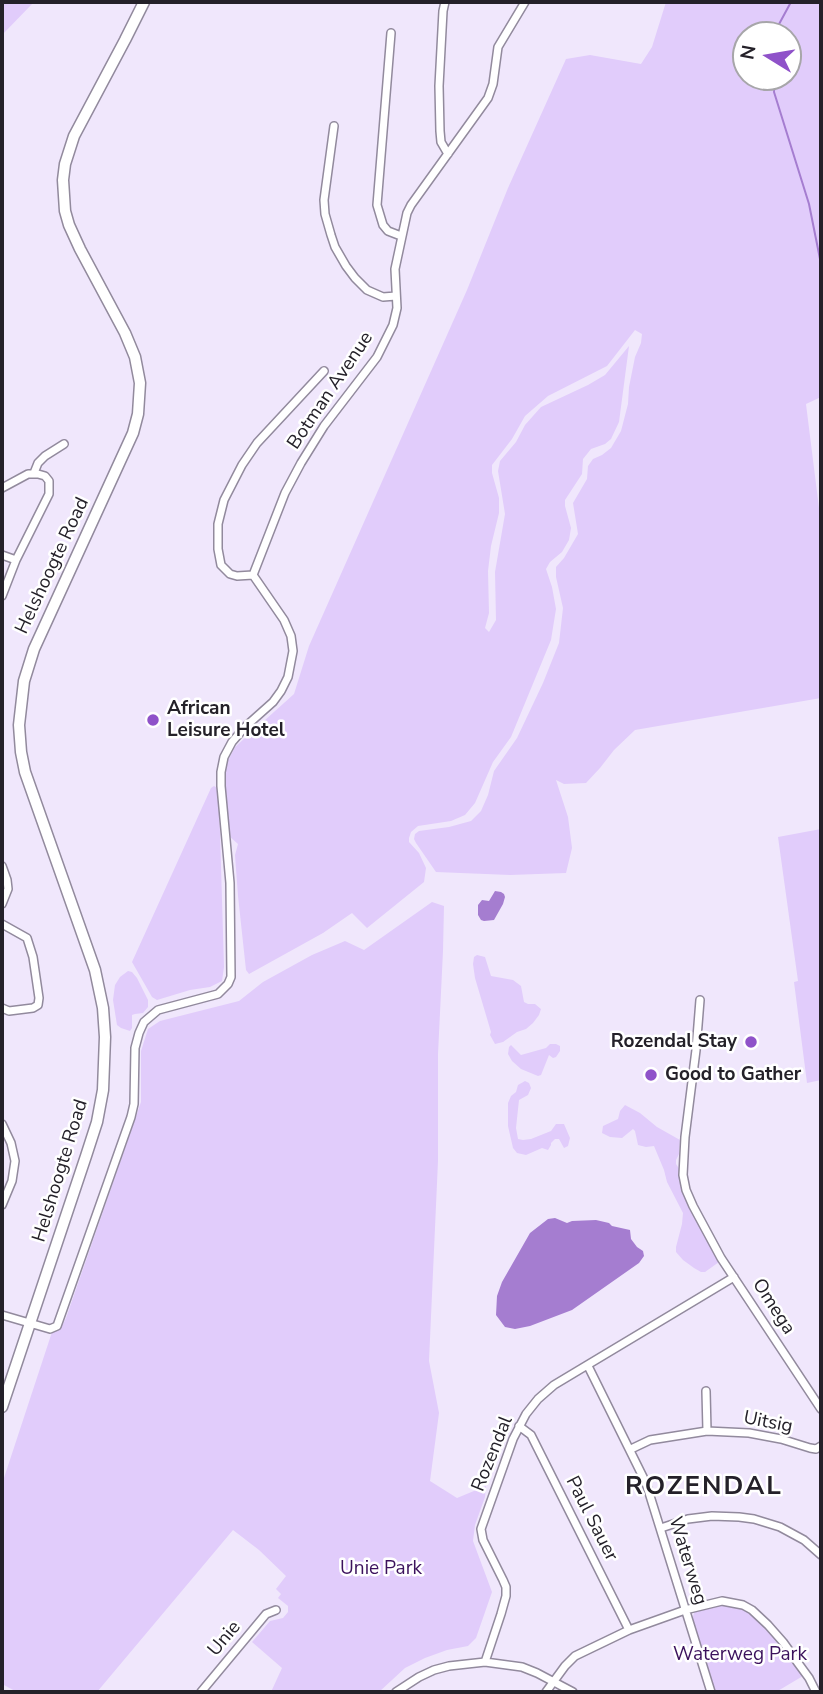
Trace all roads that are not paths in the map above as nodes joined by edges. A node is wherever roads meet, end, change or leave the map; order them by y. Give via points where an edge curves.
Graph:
1 (144, 2) edge
2 (445, 2) edge
3 (525, 2) edge
4 (391, 33) dead end
5 (334, 126) dead end
6 (448, 154) junction
7 (401, 236) junction
8 (396, 296) junction
9 (324, 371) dead end
10 (64, 444) dead end
11 (34, 473) junction
12 (2, 488) edge
13 (2, 555) edge
14 (16, 560) junction
15 (253, 575) junction
16 (2, 596) edge
17 (2, 866) edge
18 (2, 904) edge
19 (2, 925) edge
20 (700, 1000) dead end
21 (2, 1008) edge
22 (2, 1124) edge
23 (2, 1205) edge
24 (734, 1277) junction
25 (2, 1314) edge
26 (30, 1323) junction
27 (588, 1366) junction
28 (706, 1391) dead end
29 (2, 1407) edge
30 (821, 1409) edge
31 (519, 1426) junction
32 (707, 1431) junction
33 (821, 1446) edge
34 (631, 1449) junction
35 (661, 1528) junction
36 (821, 1555) edge
37 (276, 1610) dead end
38 (685, 1610) junction
39 (629, 1630) junction
40 (485, 1662) junction
41 (555, 1681) junction
42 (201, 1692) edge
43 (396, 1692) edge
44 (547, 1692) edge
45 (573, 1692) edge
46 (711, 1692) edge
47 (816, 1692) edge

1 - 26 main road, Helshoogte Road via 74,136 63,180 69,225 130,345 140,393 133,433 34,649 20,702 19,740 25,772 95,970 105,1047 97,1122
2 - 6 street via 439,86 441,142
3 - 6 street, Botman Avenue via 498,47 488,98
4 - 7 street via 377,205 383,225
5 - 8 street via 324,200 335,247 367,290 383,297
6 - 7 street, Botman Avenue via 411,205
7 - 8 street, Botman Avenue
8 - 15 street, Botman Avenue via 396,317 377,356 301,463
9 - 15 street via 257,443 224,500 218,524 221,565 230,574
10 - 11 street via 45,456
11 - 12 street
11 - 14 street via 49,481 49,494
13 - 14 street
14 - 16 street
15 - 26 street via 284,620 293,651 281,691 232,742 221,772 230,883 231,977 218,993 158,1010 144,1022 135,1048 131,1117 59,1322 50,1329
17 - 18 street via 8,889
19 - 21 street via 27,938 39,998 33,1008
20 - 24 street, Omega via 683,1175 693,1206
22 - 23 street via 15,1161
24 - 27 street, Rozendal
24 - 30 street, Omega
25 - 26 street
26 - 29 main road, Helshoogte Road
27 - 31 street, Rozendal via 546,1391
27 - 34 street, Waterweg
28 - 32 street
31 - 39 street, Paul Sauer via 531,1435
31 - 40 street, Rozendal via 481,1529 506,1587
32 - 33 street, Uitsig
32 - 34 street, Uitsig via 650,1440
34 - 35 street, Waterweg
35 - 36 street via 712,1516 754,1519 780,1527
35 - 38 street, Waterweg
37 - 42 street, Unie via 266,1614
38 - 39 street
38 - 46 street, Waterweg
38 - 47 street via 722,1601 752,1610 783,1642
39 - 41 street via 575,1656
40 - 41 street via 522,1667
40 - 43 street via 434,1670
41 - 44 street
41 - 45 street

